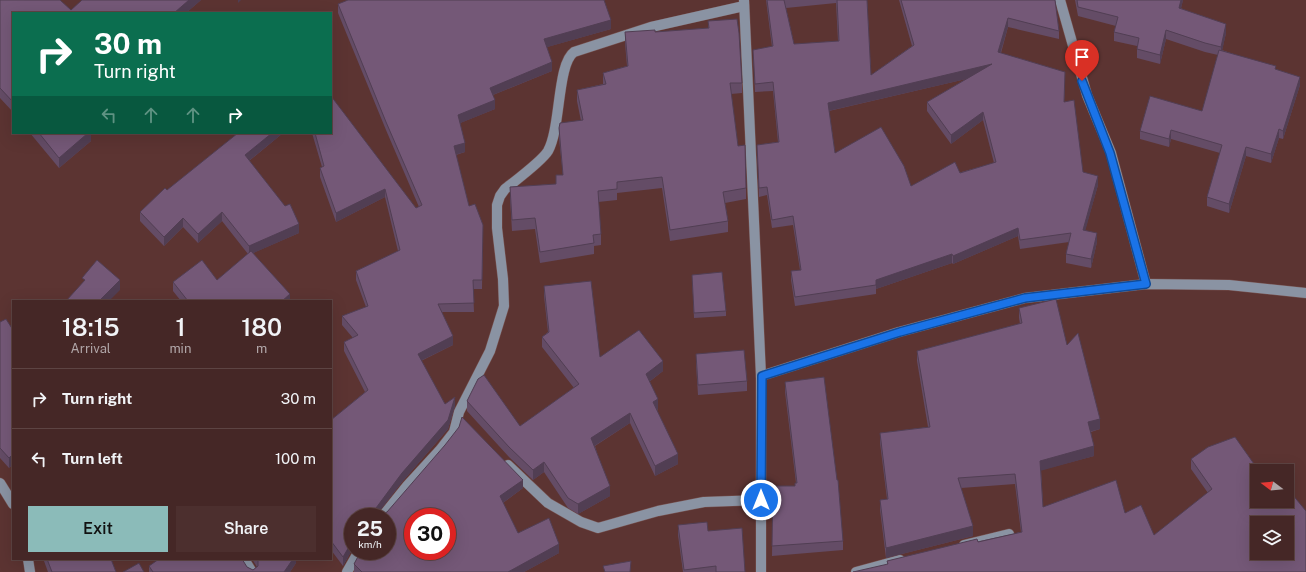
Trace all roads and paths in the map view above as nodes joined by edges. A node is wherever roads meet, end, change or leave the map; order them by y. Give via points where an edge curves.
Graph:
1 (1060, 0) edge
2 (744, 3) edge
3 (1146, 284) junction
4 (1306, 293) edge
5 (762, 376) junction
6 (458, 412) junction
7 (468, 424) edge
8 (500, 458) edge
9 (0, 483) edge
10 (761, 500) junction
11 (12, 502) edge
12 (390, 508) edge
13 (1009, 534) edge
14 (956, 547) edge
15 (911, 558) edge
16 (28, 560) edge
17 (245, 560) edge
18 (354, 560) edge
19 (30, 572) edge
20 (252, 572) edge
21 (347, 572) edge
22 (761, 572) edge
23 (856, 572) edge

1 - 3 street via 1087,95 1110,153
2 - 5 street
2 - 6 street via 651,27 574,52 569,56 563,76 556,129 547,152 500,196 497,205 504,306 490,351
3 - 4 street via 1229,286
3 - 5 street via 1025,298 900,332
5 - 10 street
6 - 7 street
6 - 12 street via 454,432
8 - 10 street via 548,503 580,522 598,528 658,511 704,502
9 - 11 street
10 - 22 street
13 - 14 street
15 - 23 street
16 - 19 street
17 - 20 street
18 - 21 street

